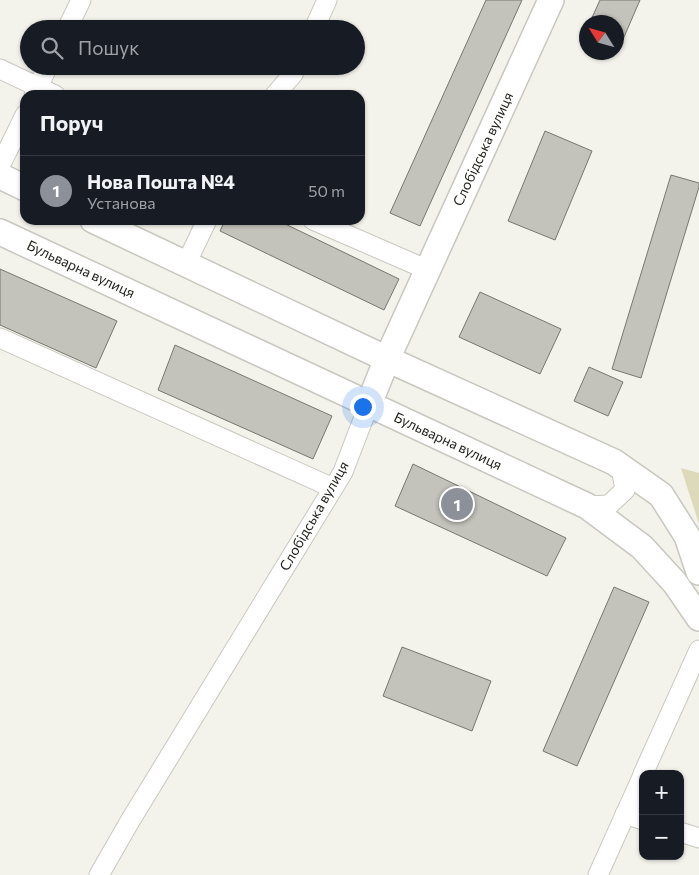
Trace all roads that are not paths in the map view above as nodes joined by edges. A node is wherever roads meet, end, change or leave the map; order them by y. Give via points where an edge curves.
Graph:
1 (80, 0) edge
2 (327, 0) edge
3 (551, 0) edge
4 (71, 20) edge
5 (318, 20) edge
6 (0, 69) edge
7 (46, 75) edge
8 (292, 75) edge
9 (39, 90) edge
10 (43, 90) edge
11 (279, 90) edge
12 (20, 125) edge
13 (0, 166) edge
14 (0, 176) edge
15 (20, 186) edge
16 (104, 225) edge
17 (206, 225) edge
18 (324, 225) edge
19 (0, 232) edge
20 (186, 264) junction
21 (428, 270) junction
22 (0, 338) edge
23 (387, 359) junction
24 (369, 404) junction
25 (621, 467) junction
26 (333, 488) junction
27 (587, 506) junction
28 (699, 572) edge
29 (699, 618) edge
30 (699, 650) edge
31 (645, 770) edge
32 (639, 793) edge
33 (634, 817) edge
34 (684, 833) edge
35 (699, 838) edge
36 (99, 875) edge
37 (598, 875) edge

1 - 4 street
2 - 5 street
3 - 21 main road, Слобідська вулиця
6 - 9 street
7 - 10 street
8 - 11 street
12 - 13 street
14 - 15 main road
16 - 20 main road
17 - 20 street
18 - 21 street
19 - 24 main road, Бульварна вулиця
20 - 23 main road
21 - 23 main road, Слобідська вулиця
22 - 26 street
23 - 24 main road, Слобідська вулиця
23 - 25 main road
24 - 26 street, Слобідська вулиця via 343,472
24 - 27 main road, Бульварна вулиця
25 - 27 street via 625,490 609,505
25 - 28 main road via 661,495 687,536
26 - 36 street, Слобідська вулиця
27 - 29 main road, Бульварна вулиця via 642,547 675,583
30 - 31 street
32 - 33 street
33 - 37 street
34 - 35 street

